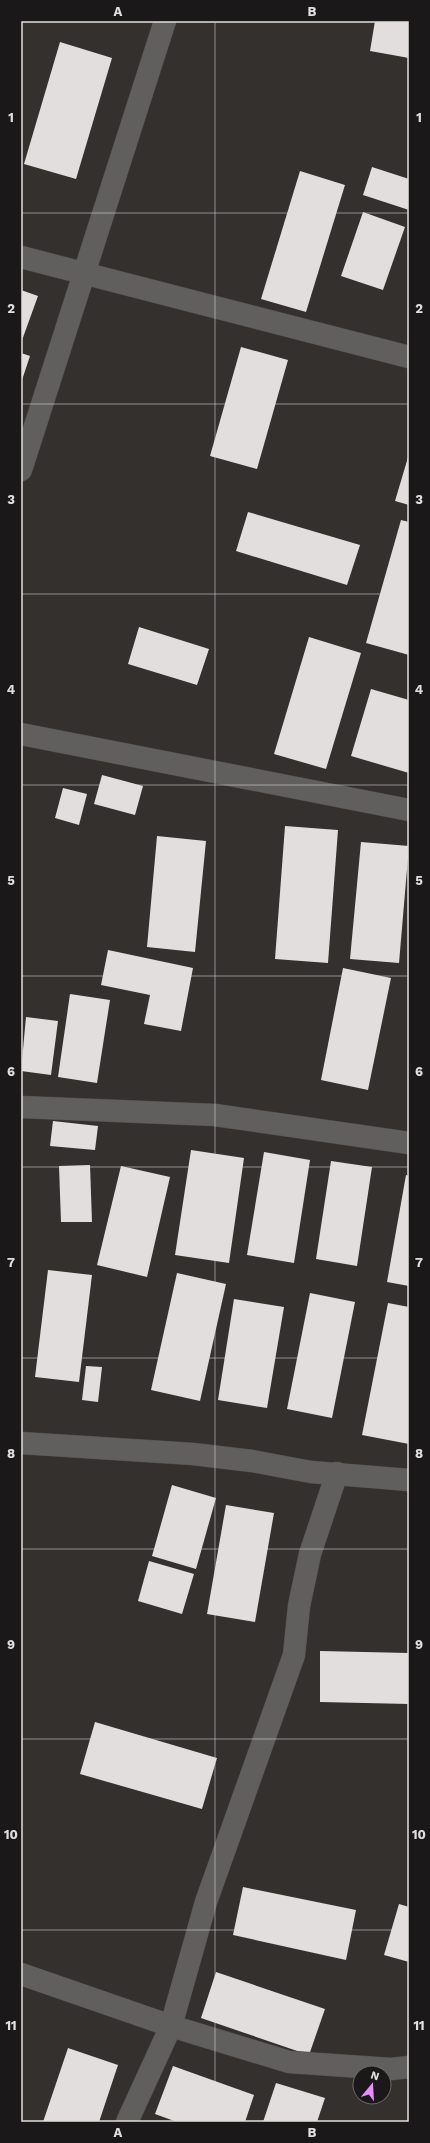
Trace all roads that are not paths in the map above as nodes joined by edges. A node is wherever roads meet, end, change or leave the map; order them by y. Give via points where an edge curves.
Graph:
1 (165, 21) edge
2 (21, 257) edge
3 (84, 275) junction
4 (409, 357) edge
5 (21, 470) edge
6 (21, 734) edge
7 (409, 810) edge
8 (21, 1107) edge
9 (409, 1143) edge
10 (21, 1443) edge
11 (337, 1473) junction
12 (409, 1480) edge
13 (21, 1974) edge
14 (171, 2026) junction
15 (409, 2067) edge
16 (127, 2122) edge

1 - 3 street
2 - 3 street
3 - 4 street
3 - 5 street
6 - 7 street
8 - 9 street via 215,1114
10 - 11 street via 193,1454 311,1472
11 - 12 street
11 - 14 street via 310,1554 299,1606 294,1655 206,1902
13 - 14 street
14 - 15 street via 289,2062 391,2070
14 - 16 street

